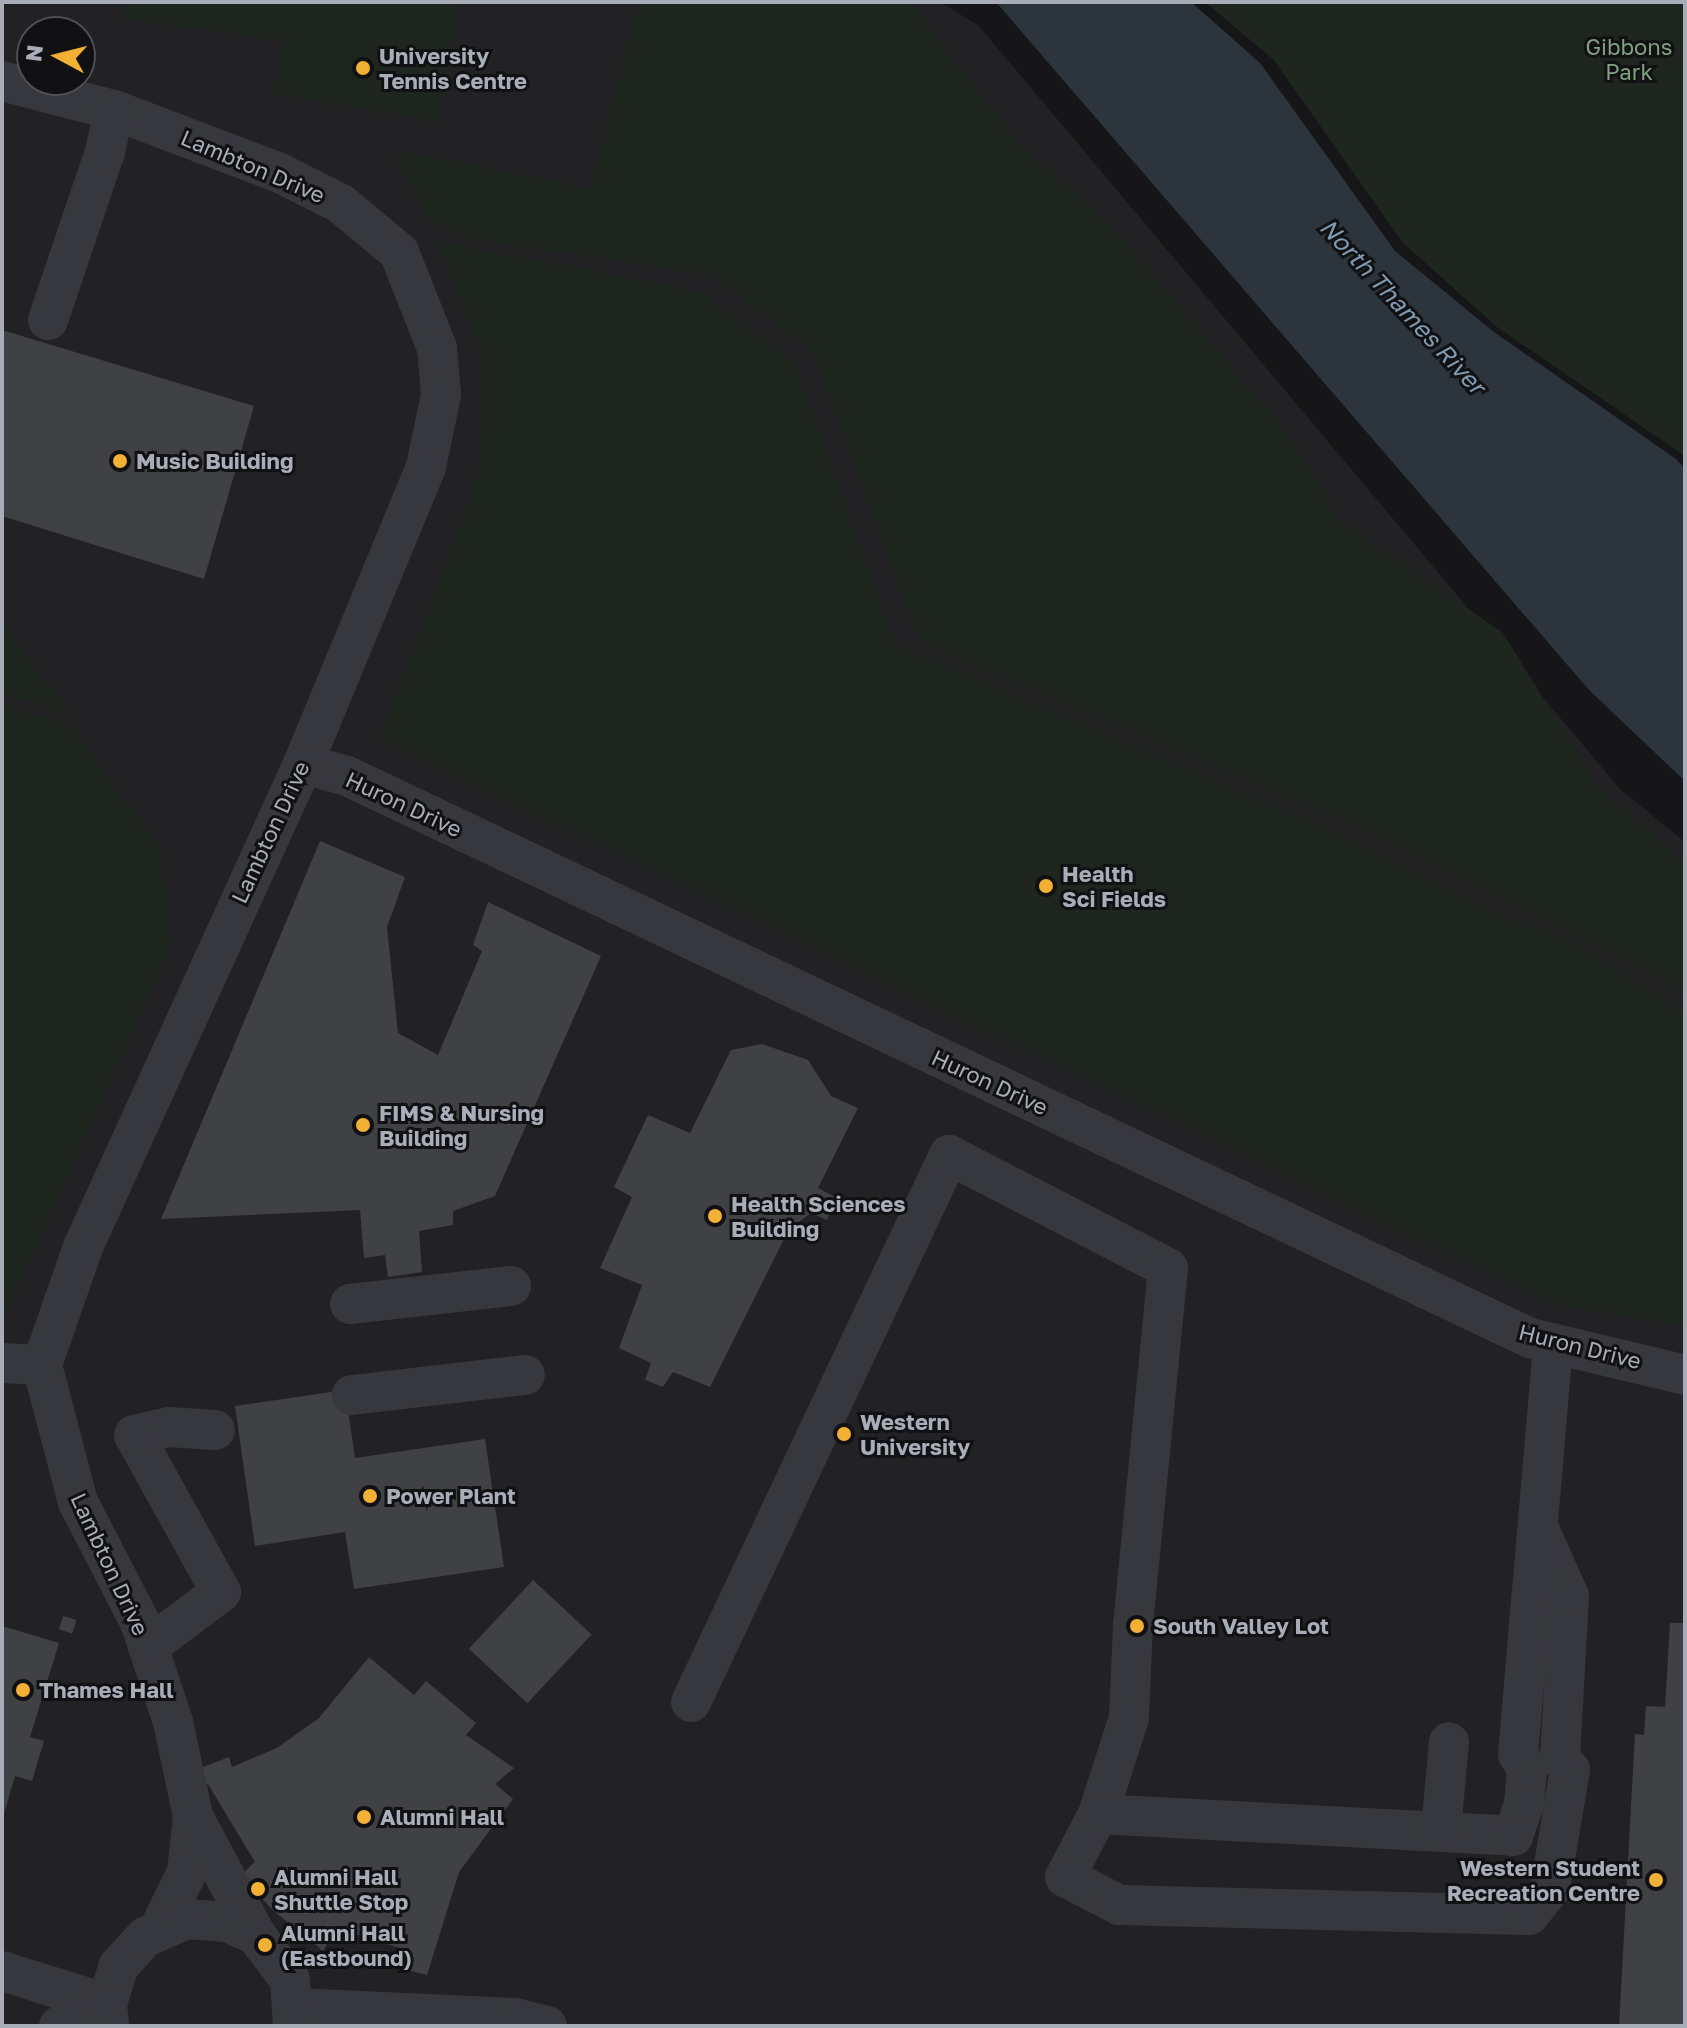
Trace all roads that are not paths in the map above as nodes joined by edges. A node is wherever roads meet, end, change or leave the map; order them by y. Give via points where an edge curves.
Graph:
1 (2, 81) edge
2 (114, 110) junction
3 (48, 320) dead end
4 (303, 764) junction
5 (511, 1286) dead end
6 (350, 1304) dead end
7 (1553, 1343) junction
8 (2, 1363) edge
9 (42, 1365) junction
10 (525, 1375) dead end
11 (1685, 1375) edge
12 (352, 1395) dead end
13 (215, 1430) dead end
14 (1539, 1529) junction
15 (148, 1647) junction
16 (691, 1702) dead end
17 (1449, 1742) dead end
18 (1098, 1814) junction
19 (193, 1816) junction
20 (1441, 1830) junction
21 (152, 1932) junction
22 (256, 1935) junction
23 (2, 1971) edge
24 (108, 2015) edge
25 (294, 2017) edge
26 (59, 2026) edge
27 (547, 2026) edge

1 - 2 street, Lambton Drive
2 - 3 street via 105,152
2 - 4 street, Lambton Drive via 280,173 341,204 399,252 437,348 441,395 426,467
4 - 7 street, Huron Drive via 347,776 1502,1325
4 - 9 street, Lambton Drive via 83,1247
5 - 6 street
7 - 11 street, Huron Drive
7 - 14 street
8 - 9 street
9 - 15 street, Lambton Drive via 78,1502
10 - 12 street
13 - 15 street via 169,1427 134,1435 221,1592
14 - 18 street via 1569,1596 1560,1758 1548,1769 1546,1811 1558,1824 1550,1889 1529,1915 1119,1905 1065,1877
14 - 20 street via 1518,1754 1505,1769 1503,1800 1514,1822 1513,1836
15 - 19 street, Lambton Drive via 173,1722
16 - 18 street via 949,1155 1168,1268 1133,1624 1129,1718
17 - 20 street
18 - 20 street
19 - 21 street, Lambton Drive via 187,1872
19 - 22 street, Lambton Drive
21 - 22 street via 187,1919 227,1922
21 - 24 street, Lambton Drive via 118,1967
22 - 25 street, Lambton Drive via 281,1962
23 - 24 street
24 - 26 street
25 - 27 street via 515,2018

